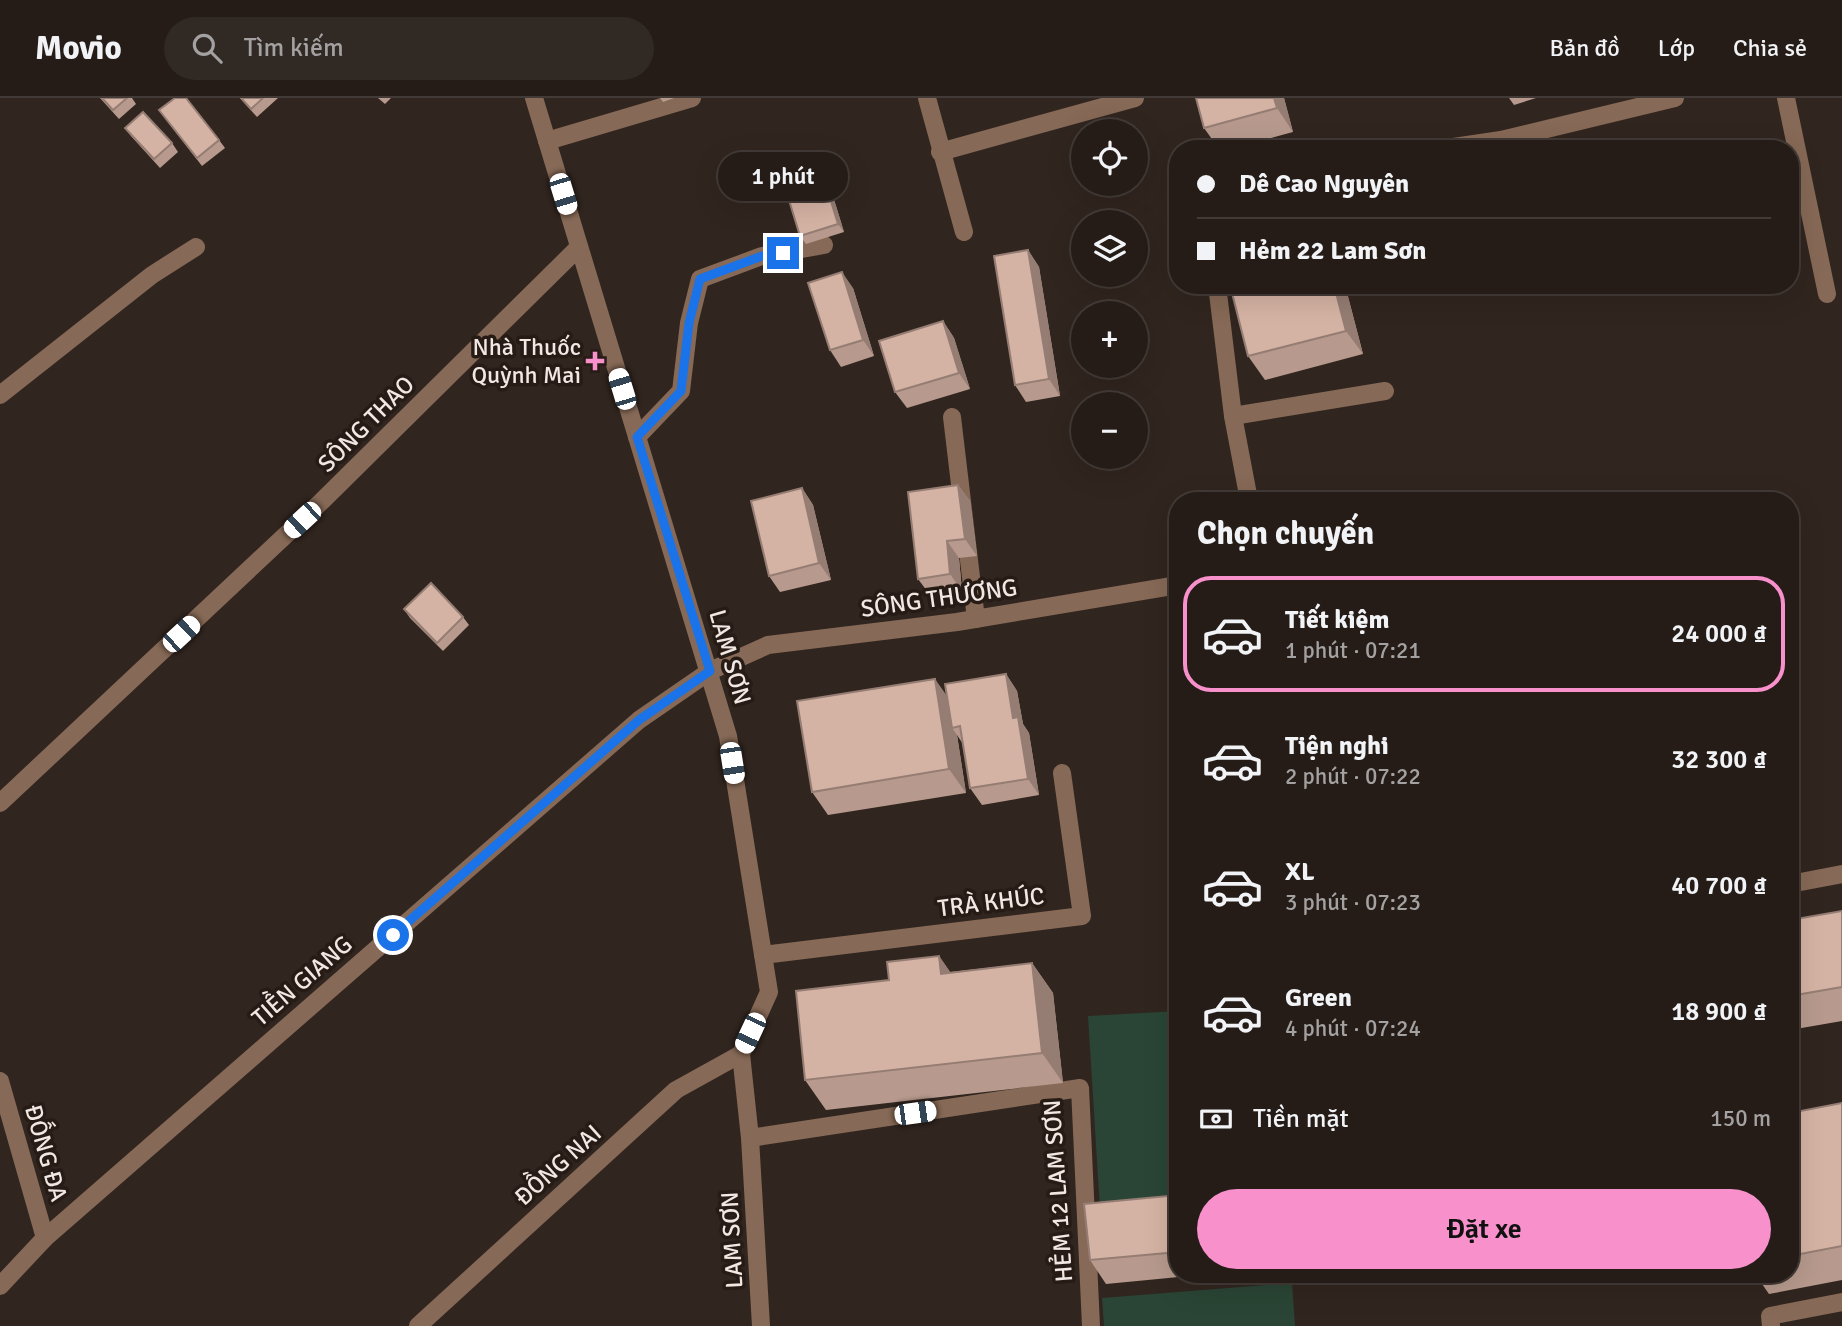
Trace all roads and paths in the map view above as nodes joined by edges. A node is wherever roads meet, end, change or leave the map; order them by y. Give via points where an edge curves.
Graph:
1 (534, 98) edge
2 (692, 98) edge
3 (927, 98) edge
4 (1135, 98) edge
5 (1675, 98) edge
6 (1786, 98) edge
7 (1642, 103) edge
8 (1505, 140) edge
9 (1795, 140) edge
10 (547, 141) junction
11 (940, 152) junction
12 (1799, 162) edge
13 (964, 232) dead end
14 (824, 246) dead end
15 (195, 247) dead end
16 (579, 247) junction
17 (1218, 294) edge
18 (1826, 294) dead end
19 (1385, 391) dead end
20 (0, 395) edge
21 (1233, 415) junction
22 (952, 417) dead end
23 (637, 437) junction
24 (1247, 492) edge
25 (1169, 587) edge
26 (976, 619) junction
27 (710, 671) junction
28 (1062, 773) dead end
29 (0, 803) edge
30 (1842, 874) edge
31 (1799, 882) edge
32 (763, 955) junction
33 (741, 1054) junction
34 (0, 1081) edge
35 (750, 1138) junction
36 (45, 1238) junction
37 (0, 1286) edge
38 (1842, 1302) edge
39 (1770, 1321) edge
40 (418, 1326) edge
41 (761, 1326) edge
42 (1091, 1326) edge

1 - 10 street, LAM SƠN
2 - 10 street
3 - 11 street
4 - 11 street
5 - 7 street
6 - 9 street
7 - 8 street
10 - 16 street, LAM SƠN
11 - 13 street
12 - 18 street
14 - 23 street via 762,256 700,279 681,391
15 - 20 street via 152,275
16 - 23 street, LAM SƠN
16 - 29 street, SÔNG THAO via 322,501
17 - 21 street
19 - 21 street
21 - 24 street
22 - 26 street
23 - 27 street, LAM SƠN
25 - 26 street, SÔNG THƯƠNG
26 - 27 street, SÔNG THƯƠNG via 768,645
27 - 32 street, LAM SƠN via 727,736
27 - 36 street, TIỀN GIANG via 639,720
28 - 32 street, TRÀ KHÚC via 1082,916
30 - 31 street
32 - 33 street, LAM SƠN via 769,992
33 - 35 street, LAM SƠN
33 - 40 street, ĐỒNG NAI via 676,1090
34 - 36 street, ĐỐNG ĐA
35 - 41 street, LAM SƠN
35 - 42 street, HẺM 12 LAM SƠN via 1080,1088
36 - 37 street, TIỀN GIANG
38 - 39 street

